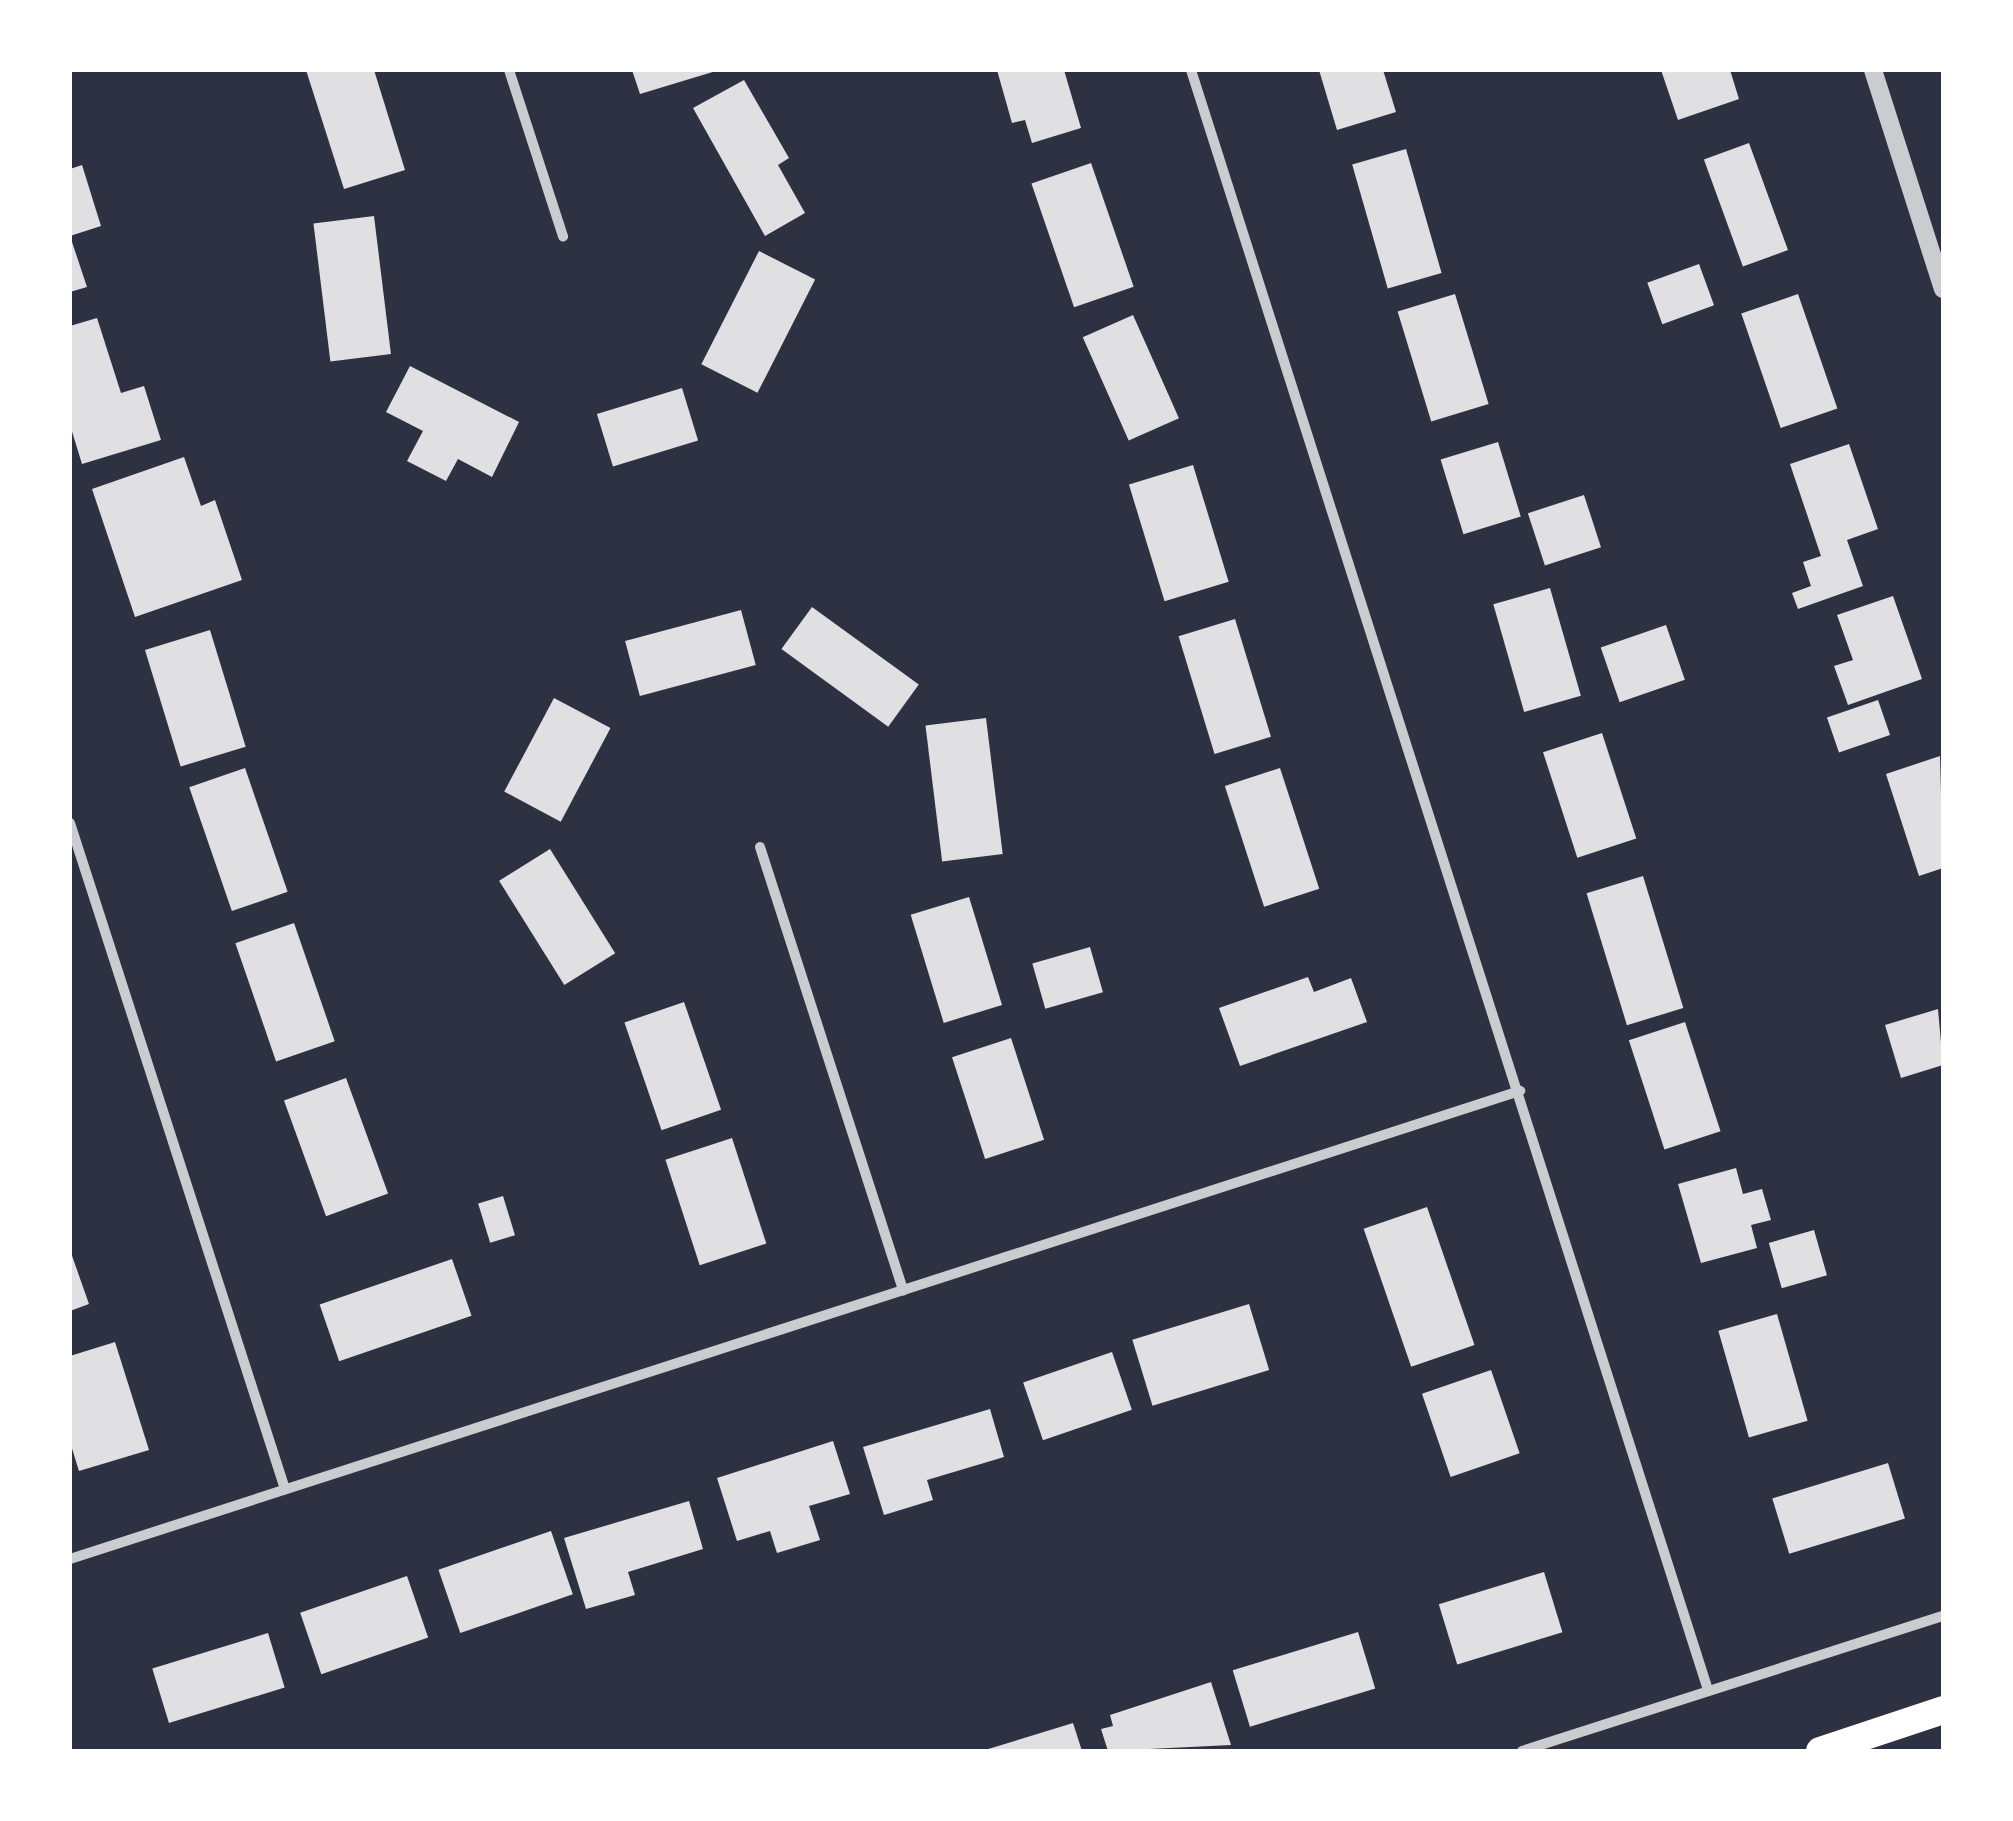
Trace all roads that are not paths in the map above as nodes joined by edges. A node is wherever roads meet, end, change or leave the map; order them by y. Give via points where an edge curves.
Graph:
1 (509, 70) edge
2 (1191, 70) edge
3 (1872, 70) edge
4 (563, 236) dead end
5 (1943, 289) edge
6 (70, 822) edge
7 (760, 847) dead end
8 (1520, 1090) junction
9 (902, 1290) junction
10 (285, 1490) junction
11 (70, 1559) edge
12 (1943, 1616) edge
13 (1708, 1690) junction
14 (1943, 1710) edge
15 (1522, 1751) edge
16 (1820, 1751) edge

1 - 4 street
2 - 8 street
3 - 5 street
6 - 10 street
7 - 9 street
8 - 9 street
8 - 13 street
9 - 10 street
10 - 11 street
12 - 13 street
13 - 15 street
14 - 16 highway

